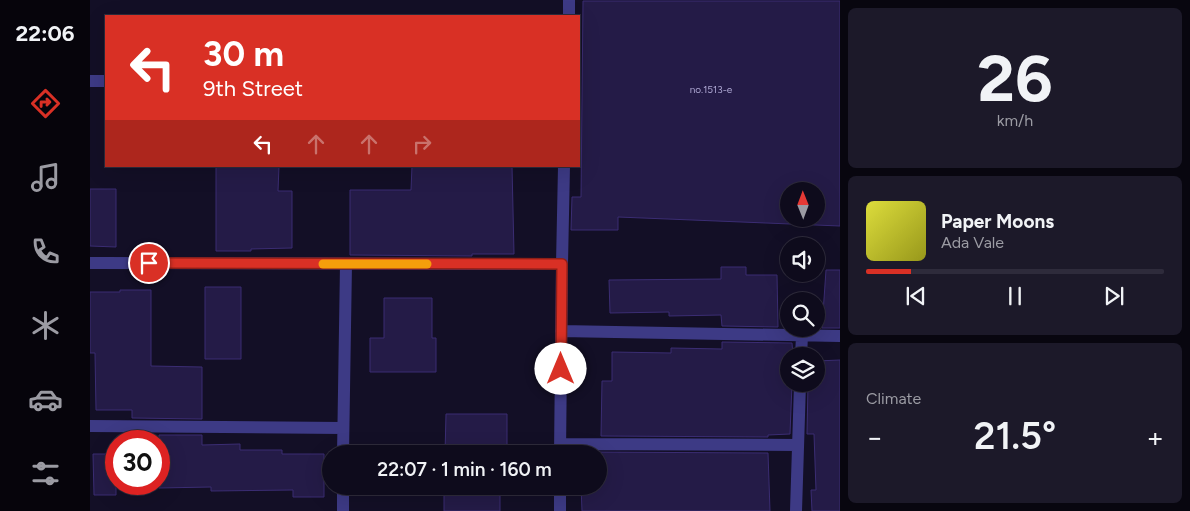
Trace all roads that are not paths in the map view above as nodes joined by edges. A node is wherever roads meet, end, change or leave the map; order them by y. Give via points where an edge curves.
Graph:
1 (569, 0) edge
2 (568, 15) edge
3 (90, 81) edge
4 (105, 81) edge
5 (564, 167) edge
6 (90, 263) edge
7 (346, 264) junction
8 (562, 264) junction
9 (561, 331) junction
10 (780, 336) edge
11 (825, 336) edge
12 (840, 336) edge
13 (800, 392) edge
14 (90, 426) edge
15 (343, 428) junction
16 (343, 445) edge
17 (560, 445) edge
18 (798, 445) junction
19 (607, 448) edge
20 (343, 495) edge
21 (560, 495) edge
22 (343, 511) edge
23 (560, 511) edge
24 (796, 511) edge

1 - 2 street
3 - 4 street
5 - 8 street
6 - 7 street
7 - 8 street
7 - 15 street
8 - 9 street
9 - 10 street
9 - 17 street
11 - 12 street
13 - 18 street
14 - 15 street
15 - 16 street
18 - 19 street
18 - 24 street
20 - 22 street
21 - 23 street

